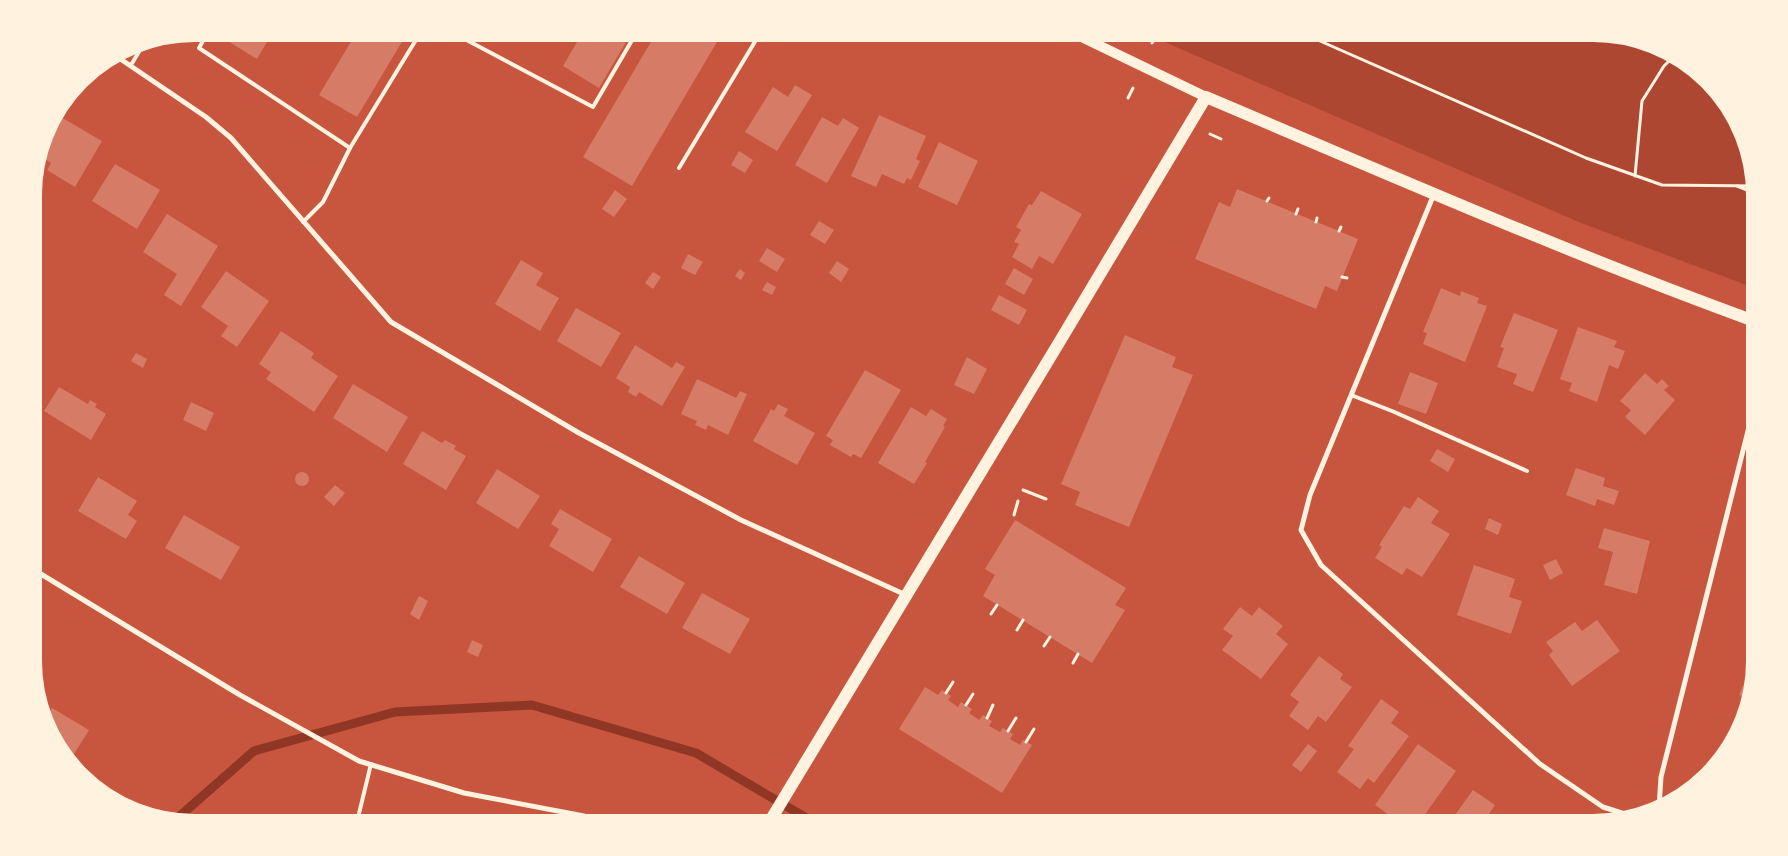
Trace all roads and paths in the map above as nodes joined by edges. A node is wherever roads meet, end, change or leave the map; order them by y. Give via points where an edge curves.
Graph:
1 (204, 39) edge
2 (417, 39) edge
3 (465, 39) edge
4 (633, 39) edge
5 (757, 39) edge
6 (1085, 39) edge
7 (1154, 39) edge
8 (1315, 39) edge
9 (1152, 43) dead end
10 (141, 49) edge
11 (120, 58) edge
12 (1670, 60) edge
13 (131, 65) junction
14 (1133, 88) dead end
15 (1206, 96) junction
16 (1128, 98) dead end
17 (1210, 134) dead end
18 (1220, 139) dead end
19 (350, 148) junction
20 (679, 168) dead end
21 (1635, 176) junction
22 (1734, 185) junction
23 (1749, 186) edge
24 (1749, 191) edge
25 (1434, 194) junction
26 (303, 222) junction
27 (1340, 227) dead end
28 (1339, 231) dead end
29 (1342, 277) dead end
30 (1348, 278) dead end
31 (1749, 319) edge
32 (1351, 395) junction
33 (1749, 427) edge
34 (1527, 471) dead end
35 (1023, 490) dead end
36 (1046, 499) dead end
37 (1018, 501) dead end
38 (1014, 515) dead end
39 (39, 573) edge
40 (906, 596) junction
41 (997, 605) dead end
42 (991, 614) dead end
43 (1023, 620) dead end
44 (1017, 630) dead end
45 (1050, 637) dead end
46 (1044, 646) dead end
47 (1078, 654) dead end
48 (1073, 663) dead end
49 (953, 682) dead end
50 (946, 693) dead end
51 (973, 694) dead end
52 (966, 705) dead end
53 (993, 705) dead end
54 (987, 718) dead end
55 (1016, 718) dead end
56 (1034, 729) dead end
57 (1008, 731) dead end
58 (1026, 742) dead end
59 (371, 764) junction
60 (1659, 802) edge
61 (1624, 814) edge
62 (358, 817) edge
63 (586, 817) edge
64 (773, 817) edge

1 - 19 lane via 199,48
2 - 19 lane
3 - 4 lane via 593,107
5 - 20 lane
6 - 15 main road
7 - 9 path
8 - 21 path via 1586,158
10 - 13 lane
11 - 13 street
12 - 21 path via 1642,101
13 - 26 street via 231,138
14 - 16 path
15 - 25 main road
15 - 40 main road
17 - 18 path
19 - 26 lane via 323,202
21 - 22 path via 1662,186
22 - 23 path
22 - 24 path
25 - 31 main road via 1643,280
25 - 32 street
26 - 40 street via 390,322 579,433 741,520
27 - 28 path
29 - 30 path
32 - 34 lane
32 - 61 street via 1310,495 1301,530 1321,565 1540,764 1603,807
33 - 60 street via 1660,777
35 - 36 path
37 - 38 path
39 - 59 street via 240,694 359,761
40 - 64 main road
41 - 42 path
43 - 44 path
45 - 46 path
47 - 48 path
49 - 50 path
51 - 52 path
53 - 54 path
55 - 57 path
56 - 58 path
59 - 62 lane
59 - 63 street via 464,793

